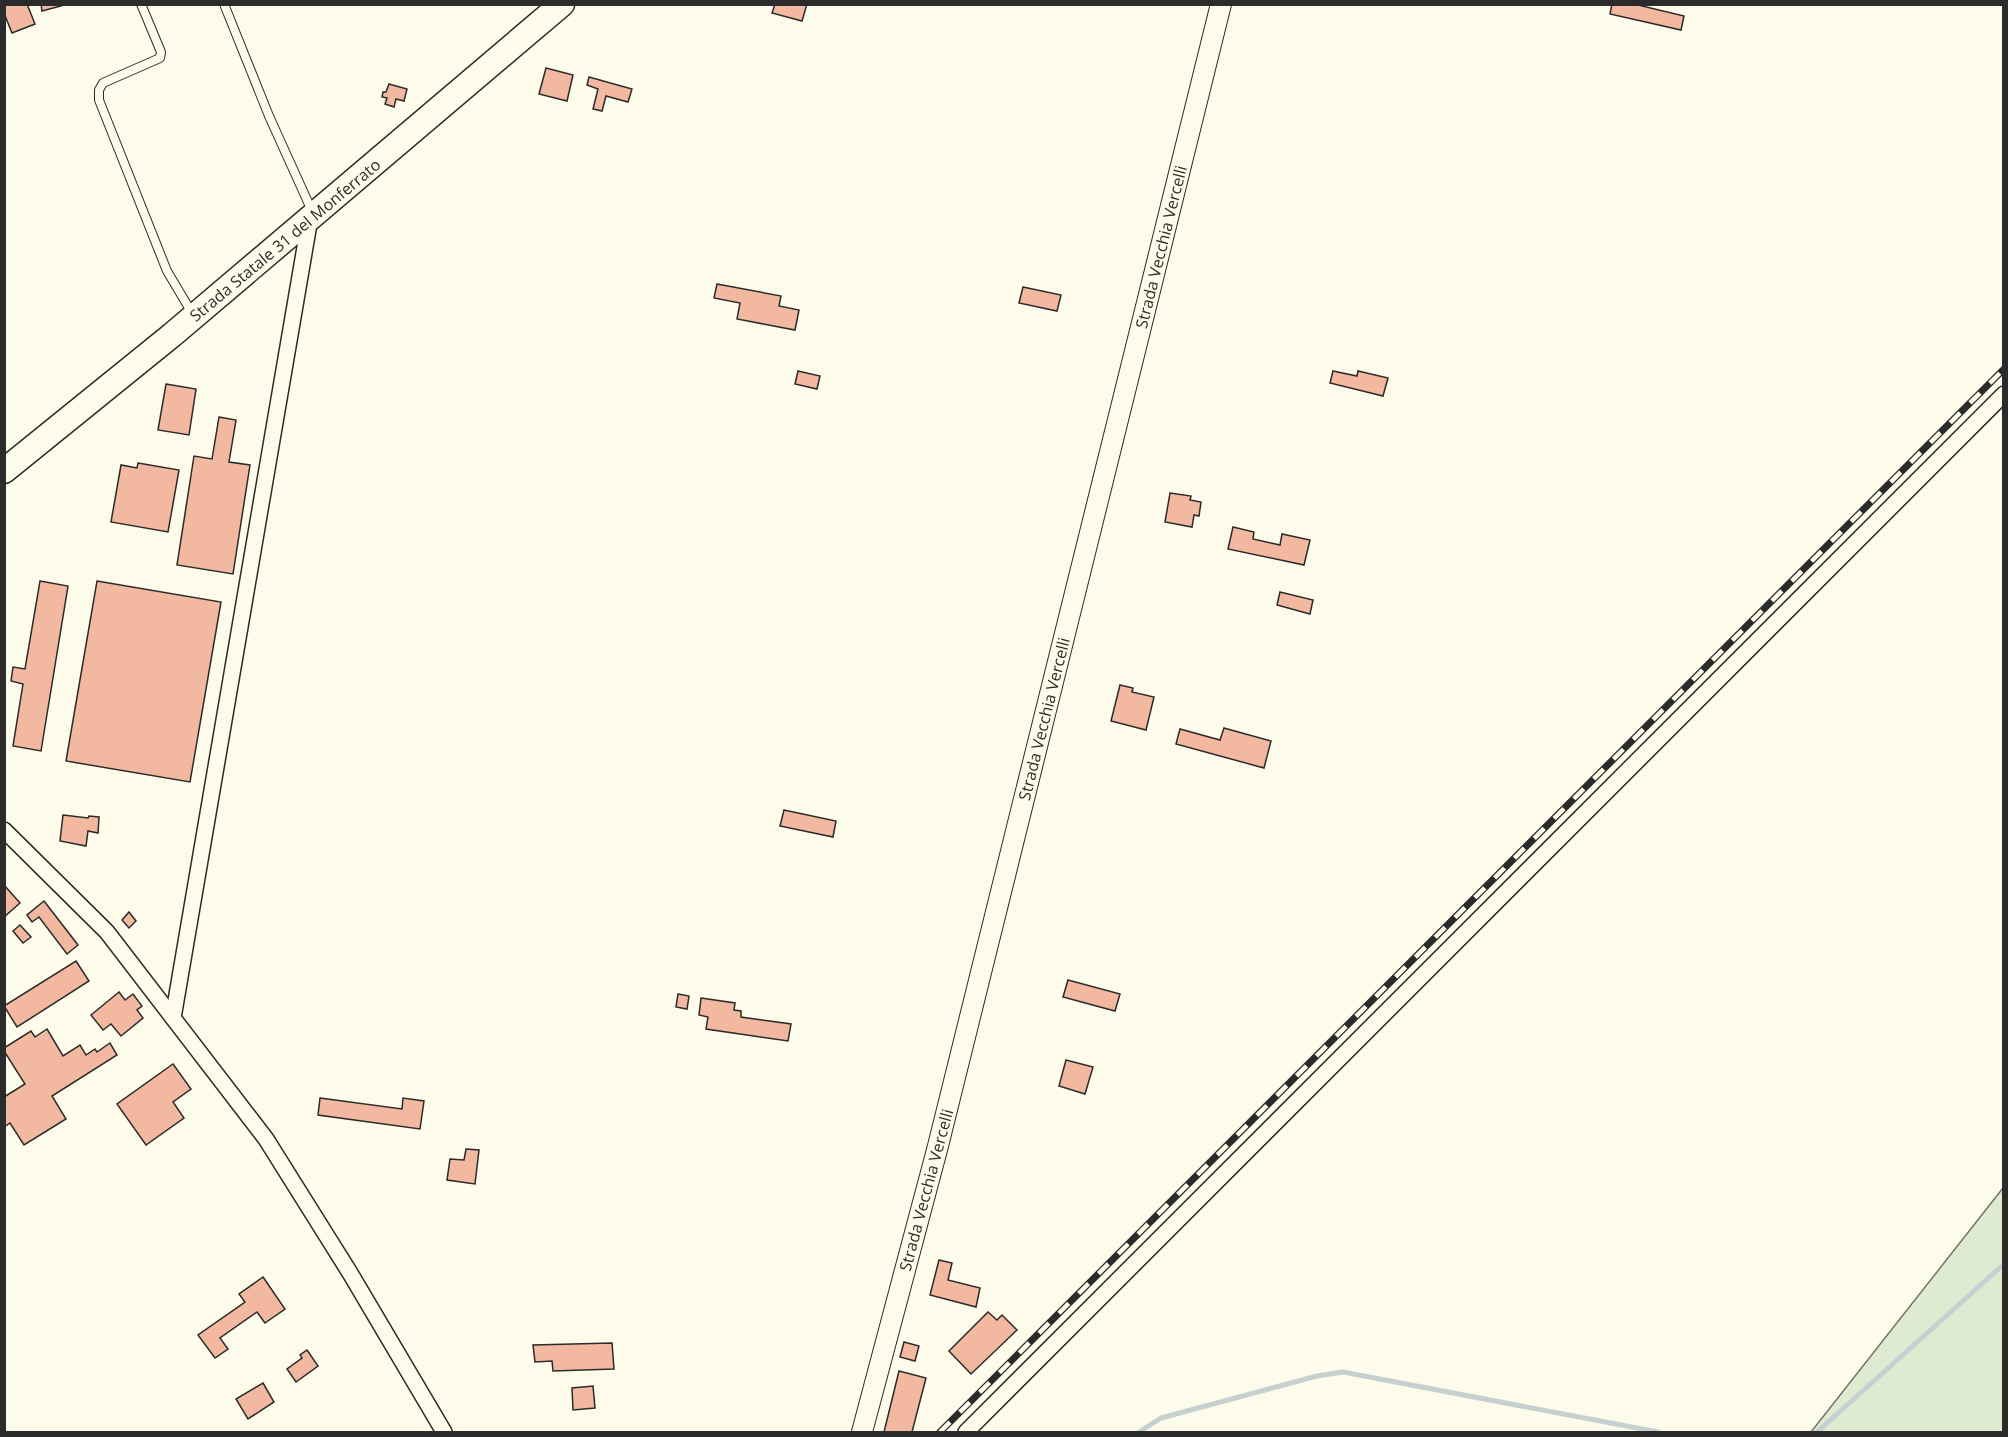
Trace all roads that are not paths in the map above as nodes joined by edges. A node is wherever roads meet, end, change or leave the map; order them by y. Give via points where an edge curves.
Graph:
1 (141, 4) edge
2 (224, 4) edge
3 (562, 4) edge
4 (1221, 4) edge
5 (312, 217) junction
6 (194, 317) junction
7 (2004, 394) edge
8 (4, 471) edge
9 (4, 830) edge
10 (173, 1018) junction
11 (444, 1432) edge
12 (862, 1432) edge
13 (966, 1432) edge

1 - 6 lane via 160,58 103,83 99,100 167,271
2 - 5 lane
3 - 5 main road, Strada Statale 31 del Monferrato
4 - 12 street, Strada Vecchia Vercelli via 943,1124
5 - 6 main road, Strada Statale 31 del Monferrato
5 - 10 street
6 - 8 main road, Strada Statale 31 del Monferrato
7 - 13 street
9 - 10 street via 108,932
10 - 11 street via 266,1139

